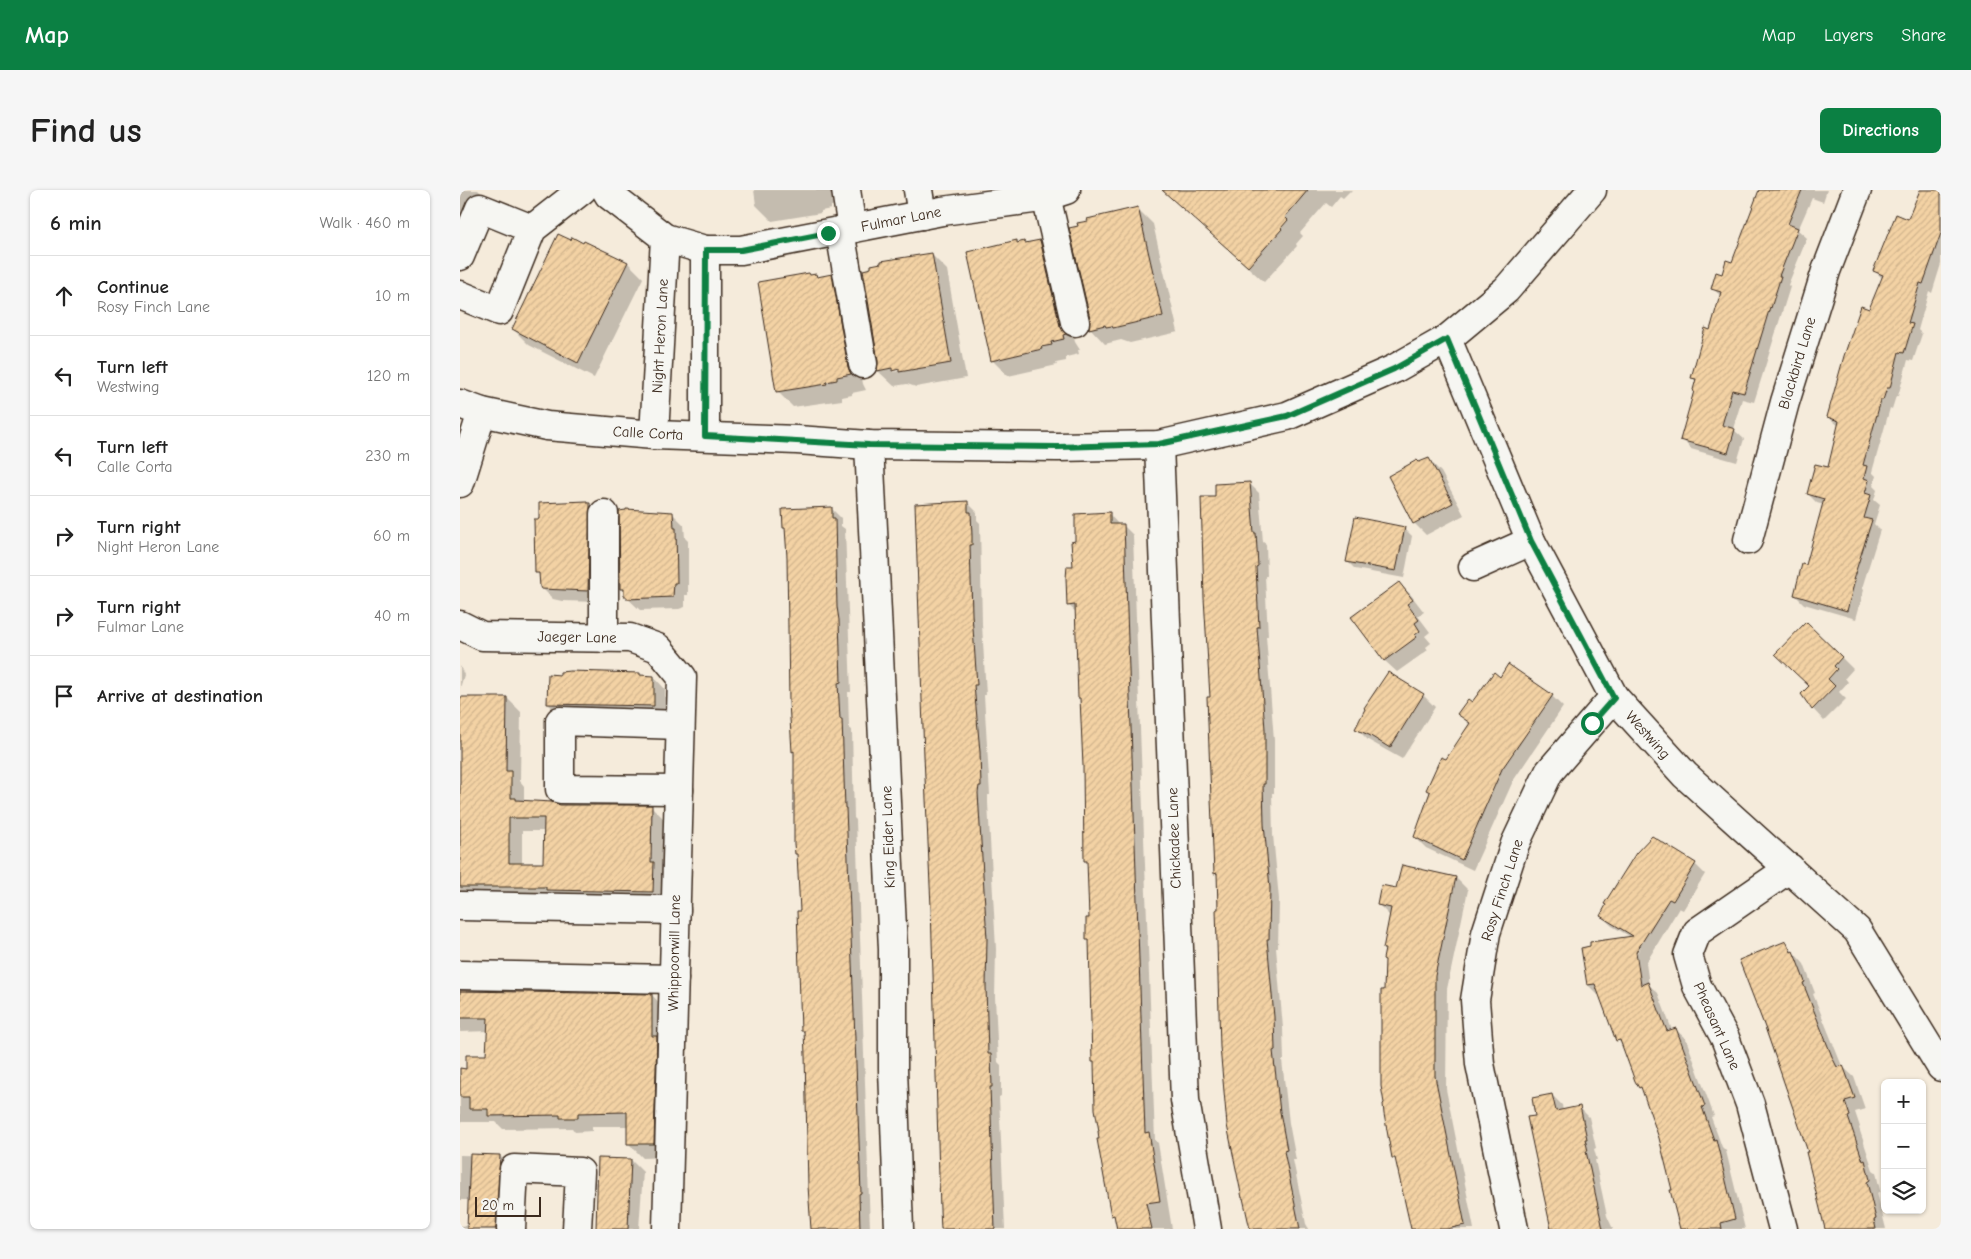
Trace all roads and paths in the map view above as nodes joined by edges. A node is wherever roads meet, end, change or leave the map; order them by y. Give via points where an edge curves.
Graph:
1 (582, 190) edge
2 (606, 190) edge
3 (846, 190) edge
4 (1592, 190) edge
5 (1857, 190) edge
6 (1056, 193) edge
7 (920, 202) edge
8 (532, 230) junction
9 (846, 230) junction
10 (665, 238) junction
11 (706, 250) junction
12 (460, 256) edge
13 (663, 292) junction
14 (460, 295) edge
15 (704, 296) junction
16 (1075, 322) dead end
17 (1447, 339) junction
18 (863, 364) dead end
19 (471, 408) edge
20 (654, 435) junction
21 (705, 436) junction
22 (1159, 444) junction
23 (869, 445) junction
24 (460, 483) edge
25 (604, 514) dead end
26 (1748, 540) dead end
27 (1531, 541) junction
28 (1473, 566) dead end
29 (460, 625) edge
30 (604, 638) junction
31 (682, 677) joint
32 (1614, 698) junction
33 (680, 725) junction
34 (679, 790) junction
35 (1790, 868) junction
36 (460, 906) edge
37 (676, 910) junction
38 (460, 975) edge
39 (674, 979) junction
40 (1941, 1067) edge
41 (511, 1229) edge
42 (577, 1229) edge
43 (667, 1229) edge
44 (899, 1229) edge
45 (1207, 1229) edge
46 (1514, 1229) edge
47 (1783, 1229) edge

1 - 8 street
2 - 10 street
3 - 9 street
4 - 17 street, Calle Corta via 1506,290
5 - 26 street, Blackbird Lane via 1826,271 1788,392
6 - 7 street, Fulmar Lane
6 - 16 street
7 - 9 street, Fulmar Lane
8 - 12 street via 480,208
8 - 14 street via 499,311
9 - 11 street, Fulmar Lane via 741,250
9 - 18 street
10 - 11 street
10 - 13 street, Night Heron Lane
11 - 15 street
13 - 15 street
13 - 20 street, Night Heron Lane
15 - 21 street
17 - 22 street, Calle Corta via 1394,369 1287,416
17 - 27 street, Westwing
19 - 20 street, Calle Corta via 547,426
19 - 24 street
20 - 21 street, Calle Corta
21 - 23 street, Calle Corta
22 - 23 street, Calle Corta via 1058,447
22 - 45 street, Chickadee Lane via 1185,1100
23 - 44 street, King Eider Lane via 892,940
25 - 30 street
27 - 28 street
27 - 32 street, Westwing
29 - 30 street, Jaeger Lane via 482,636
30 - 31 street, Jaeger Lane via 630,638 658,648
31 - 33 street, Whippoorwill Lane
32 - 35 street, Westwing via 1685,776
32 - 46 street, Rosy Finch Lane via 1549,772 1515,844 1486,933 1475,1000 1480,1064
33 - 34 street, Whippoorwill Lane
33 - 34 street via 560,721 560,789
34 - 37 street, Whippoorwill Lane
35 - 40 street, Westwing via 1857,930
35 - 47 street, Pheasant Lane via 1696,932 1688,955 1697,986 1725,1038 1750,1104
36 - 37 street
37 - 39 street, Whippoorwill Lane
38 - 39 street
39 - 43 street, Whippoorwill Lane
41 - 42 street via 514,1169 580,1172

